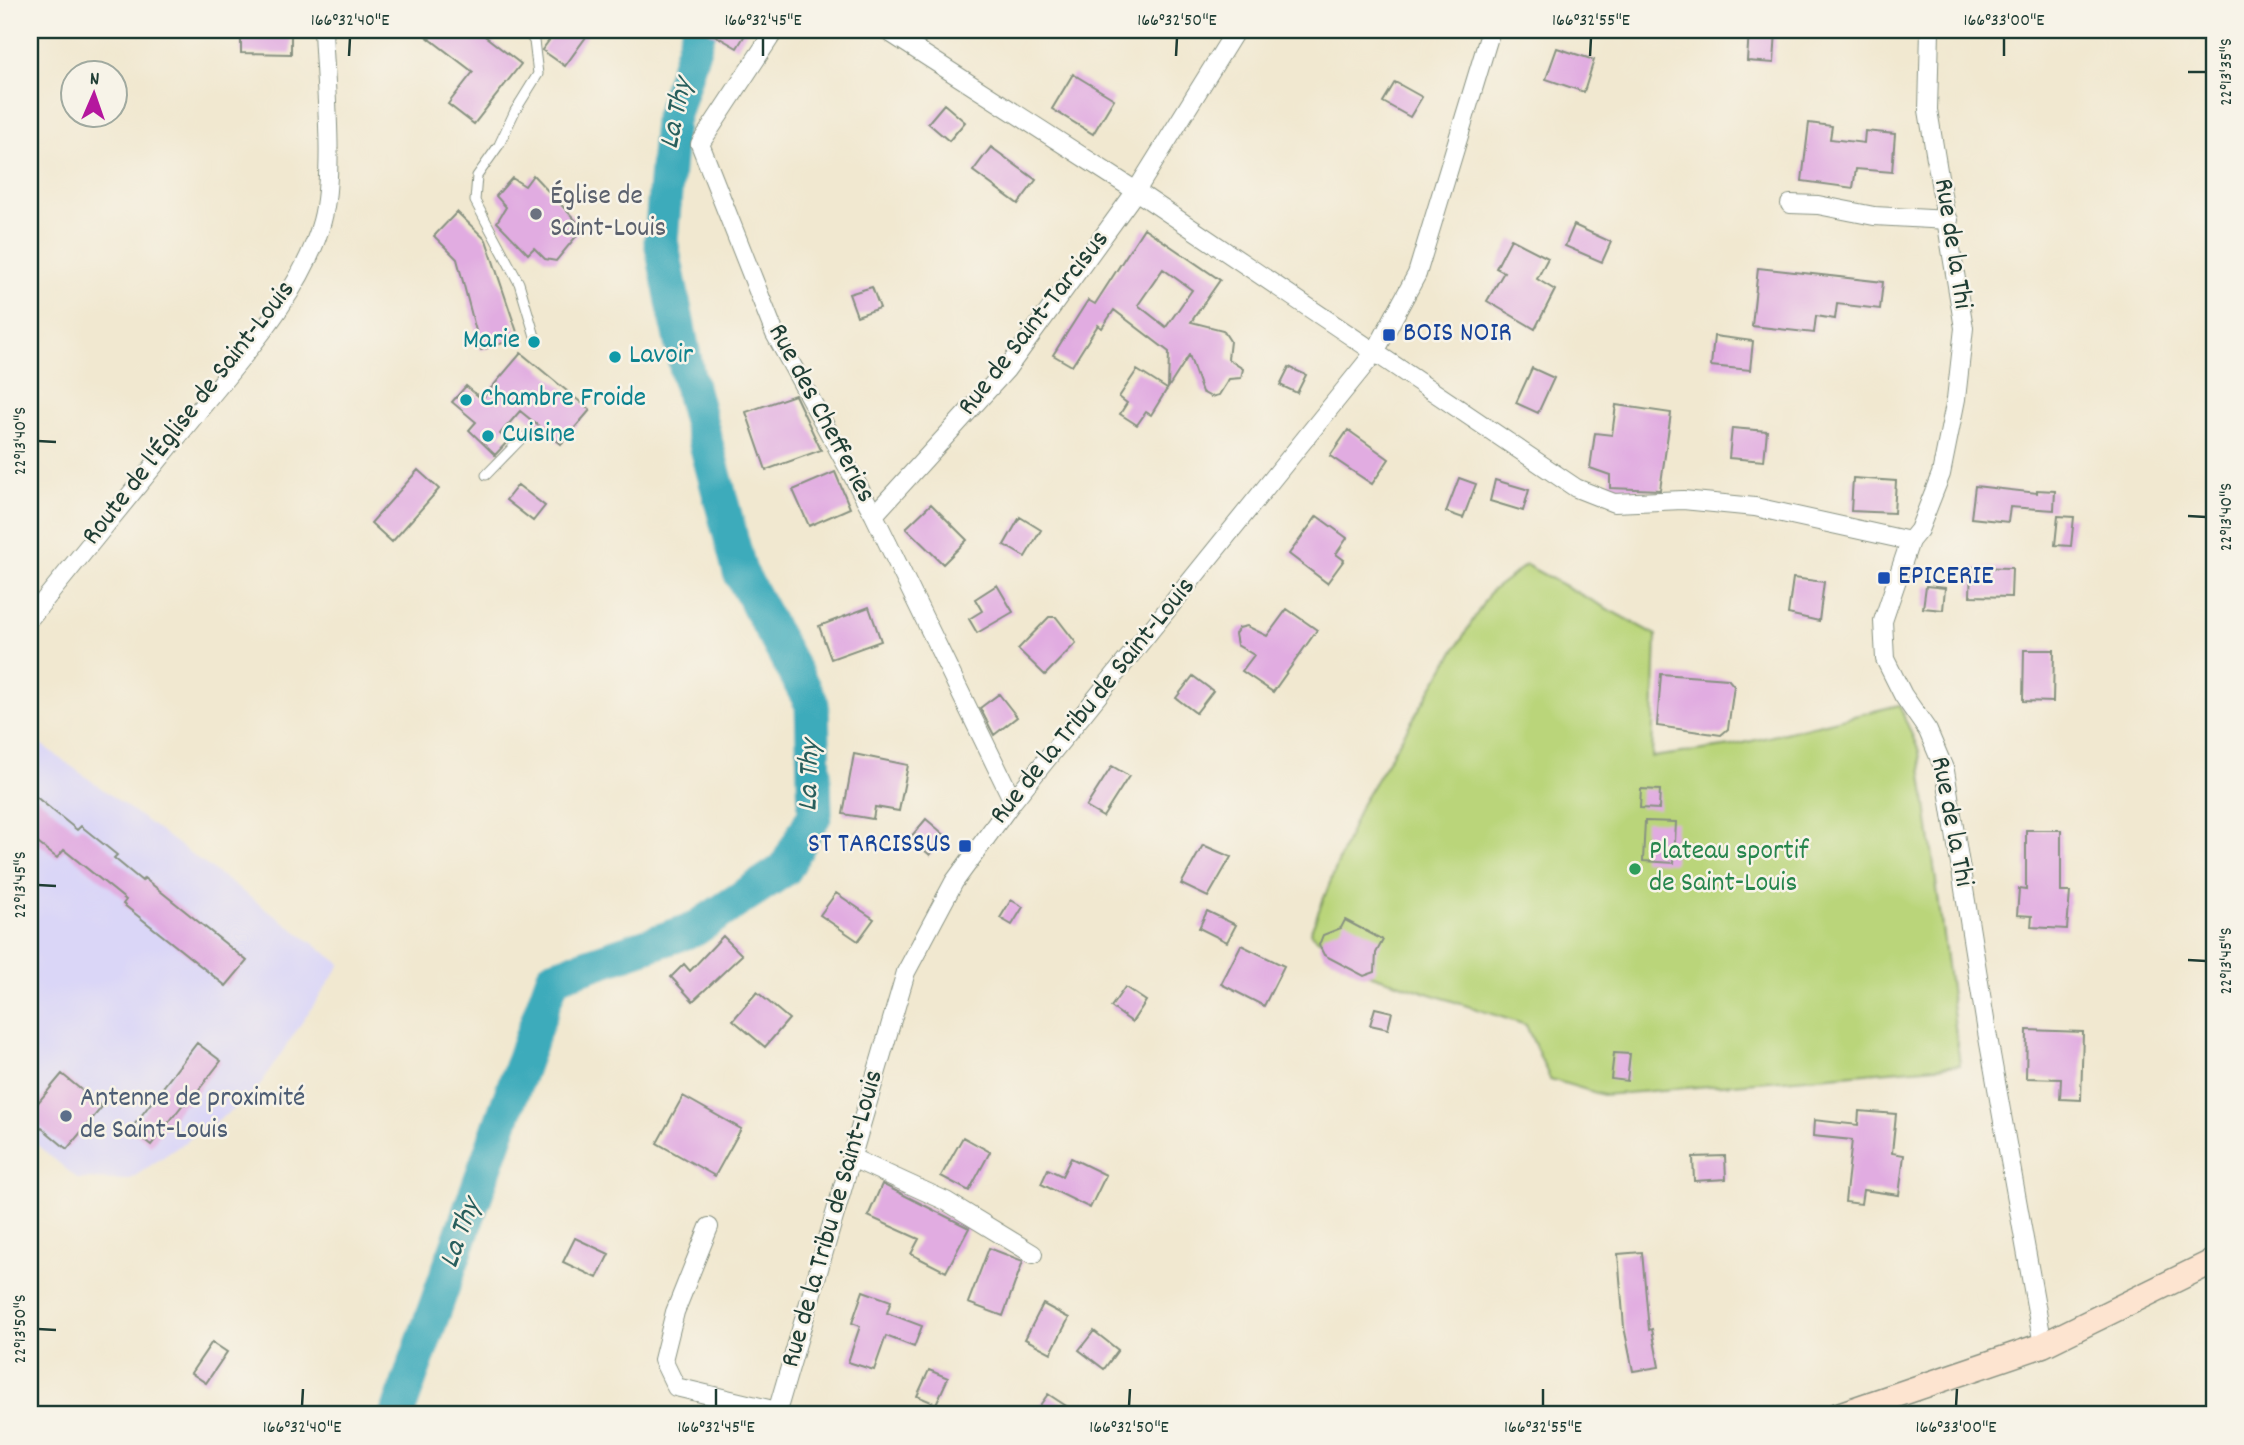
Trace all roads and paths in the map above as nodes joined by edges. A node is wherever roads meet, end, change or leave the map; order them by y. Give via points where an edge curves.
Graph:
1 (323, 30) edge
2 (526, 30) edge
3 (775, 30) edge
4 (1236, 30) edge
5 (1491, 30) edge
6 (1930, 30) edge
7 (899, 33) edge
8 (1136, 191) junction
9 (1790, 204) dead end
10 (1949, 220) junction
11 (537, 343) dead end
12 (1375, 352) junction
13 (523, 437) dead end
14 (486, 474) dead end
15 (874, 515) junction
16 (1910, 541) junction
17 (30, 618) edge
18 (1013, 801) junction
19 (852, 1158) junction
20 (709, 1227) dead end
21 (1033, 1254) dead end
22 (2214, 1261) edge
23 (2043, 1345) junction
24 (777, 1413) edge
25 (1838, 1415) edge

1 - 17 street, Route de l'Église de Saint-Louis via 327,188 323,220 309,257 227,376
2 - 11 lane via 534,41 538,74 477,176 475,201 519,284
3 - 15 street, Rue des Chefferies via 701,144 775,334
4 - 8 street, Rue de Saint-Tarcisus
5 - 12 street, Rue de la Tribu de Saint-Louis via 1417,274
6 - 10 street, Rue de la Thi via 1928,110
7 - 8 street
8 - 12 street
8 - 15 street, Rue de Saint-Tarcisus via 1006,370
9 - 10 street via 1874,216
10 - 16 street, Rue de la Thi via 1964,328 1956,398 1941,474 1919,530
12 - 16 street via 1576,488 1614,503 1683,500 1755,507
12 - 18 street, Rue de la Tribu de Saint-Louis
13 - 14 lane
15 - 18 street, Rue des Chefferies
16 - 23 street, Rue de la Thi via 1883,621 1885,659 1928,730 1945,771
18 - 19 street, Rue de la Tribu de Saint-Louis via 954,882 906,972
19 - 21 street via 946,1201
19 - 24 street, Rue de la Tribu de Saint-Louis
20 - 24 street via 675,1312 663,1360 676,1387
22 - 23 main road
23 - 25 main road

